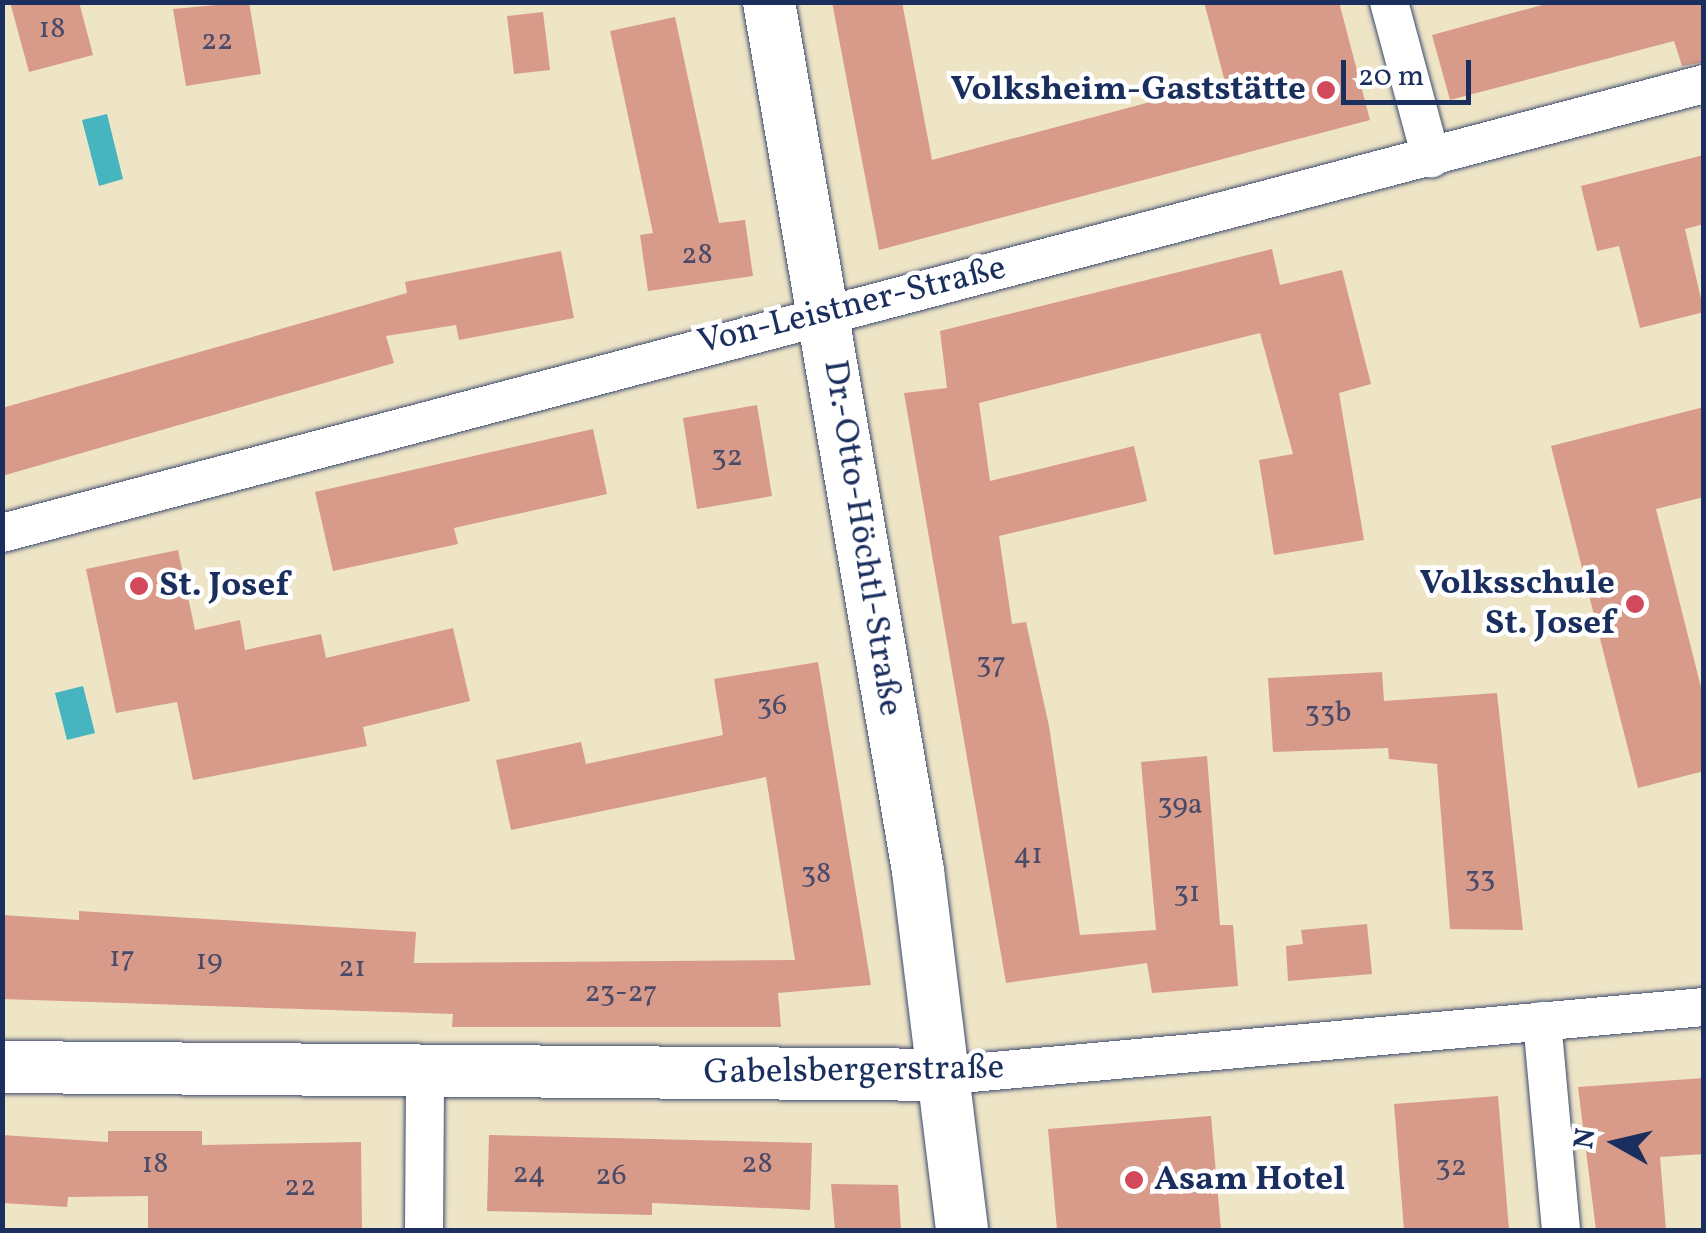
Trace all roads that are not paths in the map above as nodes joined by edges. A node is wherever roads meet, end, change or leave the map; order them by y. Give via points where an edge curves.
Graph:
1 (769, 2) edge
2 (1389, 2) edge
3 (1704, 84) edge
4 (1431, 158) junction
5 (824, 314) junction
6 (2, 533) edge
7 (1704, 1006) edge
8 (1542, 1021) junction
9 (2, 1067) edge
10 (426, 1068) junction
11 (949, 1075) junction
12 (424, 1230) edge
13 (962, 1230) edge
14 (1561, 1230) edge

1 - 5 street, Dr.-Otto-Höchtl-Straße
2 - 4 street
3 - 4 street, Von-Leistner-Straße
4 - 5 street, Von-Leistner-Straße
5 - 6 street, Von-Leistner-Straße
5 - 11 street, Dr.-Otto-Höchtl-Straße
7 - 8 street, Gabelsbergerstraße
8 - 11 street, Gabelsbergerstraße
8 - 14 street
9 - 10 street, Gabelsbergerstraße
10 - 11 street, Gabelsbergerstraße
10 - 12 street
11 - 13 street, Dr.-Otto-Höchtl-Straße

